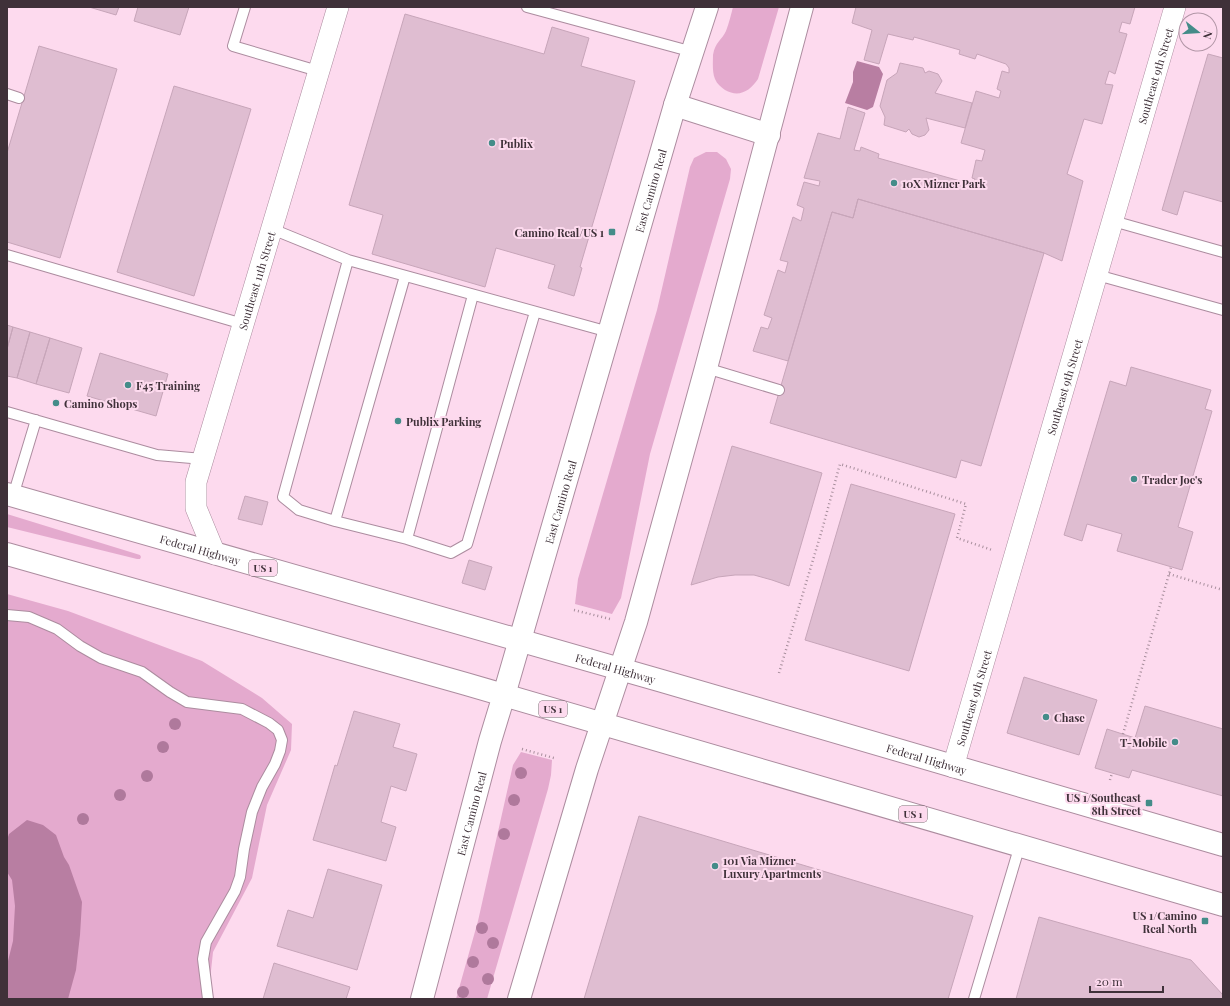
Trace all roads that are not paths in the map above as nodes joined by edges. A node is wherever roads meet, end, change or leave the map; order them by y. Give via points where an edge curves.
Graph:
1 (245, 7) edge
2 (338, 7) edge
3 (527, 7) edge
4 (708, 7) edge
5 (802, 7) edge
6 (1175, 7) edge
7 (693, 52) junction
8 (318, 71) junction
9 (7, 94) edge
10 (19, 98) dead end
11 (675, 105) junction
12 (769, 135) junction
13 (1113, 220) junction
14 (272, 229) junction
15 (1223, 252) edge
16 (7, 255) edge
17 (348, 260) junction
18 (1098, 275) junction
19 (405, 276) junction
20 (473, 295) junction
21 (1223, 310) edge
22 (535, 312) junction
23 (243, 324) junction
24 (608, 332) junction
25 (706, 368) junction
26 (779, 390) dead end
27 (7, 412) edge
28 (36, 420) junction
29 (203, 458) junction
30 (10, 495) edge
31 (334, 521) junction
32 (407, 539) junction
33 (7, 554) edge
34 (215, 554) junction
35 (7, 615) edge
36 (519, 641) junction
37 (620, 669) junction
38 (504, 695) junction
39 (602, 724) junction
40 (953, 767) junction
41 (1020, 845) junction
42 (1223, 845) edge
43 (1223, 905) edge
44 (208, 999) edge
45 (422, 999) edge
46 (519, 999) edge
47 (974, 999) edge

1 - 8 lane via 233,46
2 - 8 street, Southeast 11th Street
3 - 7 lane
4 - 7 main road, East Camino Real
5 - 12 main road
6 - 13 street, Southeast 9th Street
7 - 11 main road, East Camino Real
8 - 14 street, Southeast 11th Street
9 - 10 lane
11 - 12 main road
11 - 24 main road, East Camino Real
12 - 25 main road
13 - 15 lane
13 - 18 street, Southeast 9th Street
14 - 17 lane
14 - 23 street, Southeast 11th Street
16 - 23 lane
17 - 19 lane
17 - 31 lane via 283,498 299,510
18 - 21 lane
18 - 40 street, Southeast 9th Street
19 - 20 lane
19 - 31 lane
20 - 22 lane
20 - 32 lane
22 - 24 lane
22 - 32 lane via 467,544 451,552
23 - 29 street, Southeast 11th Street
24 - 36 main road, East Camino Real
25 - 26 lane
25 - 37 main road via 636,622
27 - 28 lane
28 - 29 lane via 157,455
28 - 30 lane
29 - 34 street, Southeast 11th Street via 196,482 196,508
30 - 34 main road, Federal Highway / US 1
31 - 32 lane
33 - 38 main road, US 1
34 - 36 main road, Federal Highway / US 1
35 - 44 lane via 29,617 57,629 102,658 142,672 187,702 242,709 278,730 282,740 280,751 252,812 240,877 235,891 206,942 203,959
36 - 37 main road, Federal Highway / US 1
36 - 38 main road, East Camino Real
37 - 39 main road
37 - 40 main road, Federal Highway / US 1
38 - 39 main road, US 1
38 - 45 main road, East Camino Real
39 - 41 main road, US 1
39 - 46 main road
40 - 42 main road, Federal Highway / US 1
41 - 43 main road, US 1
41 - 47 lane

